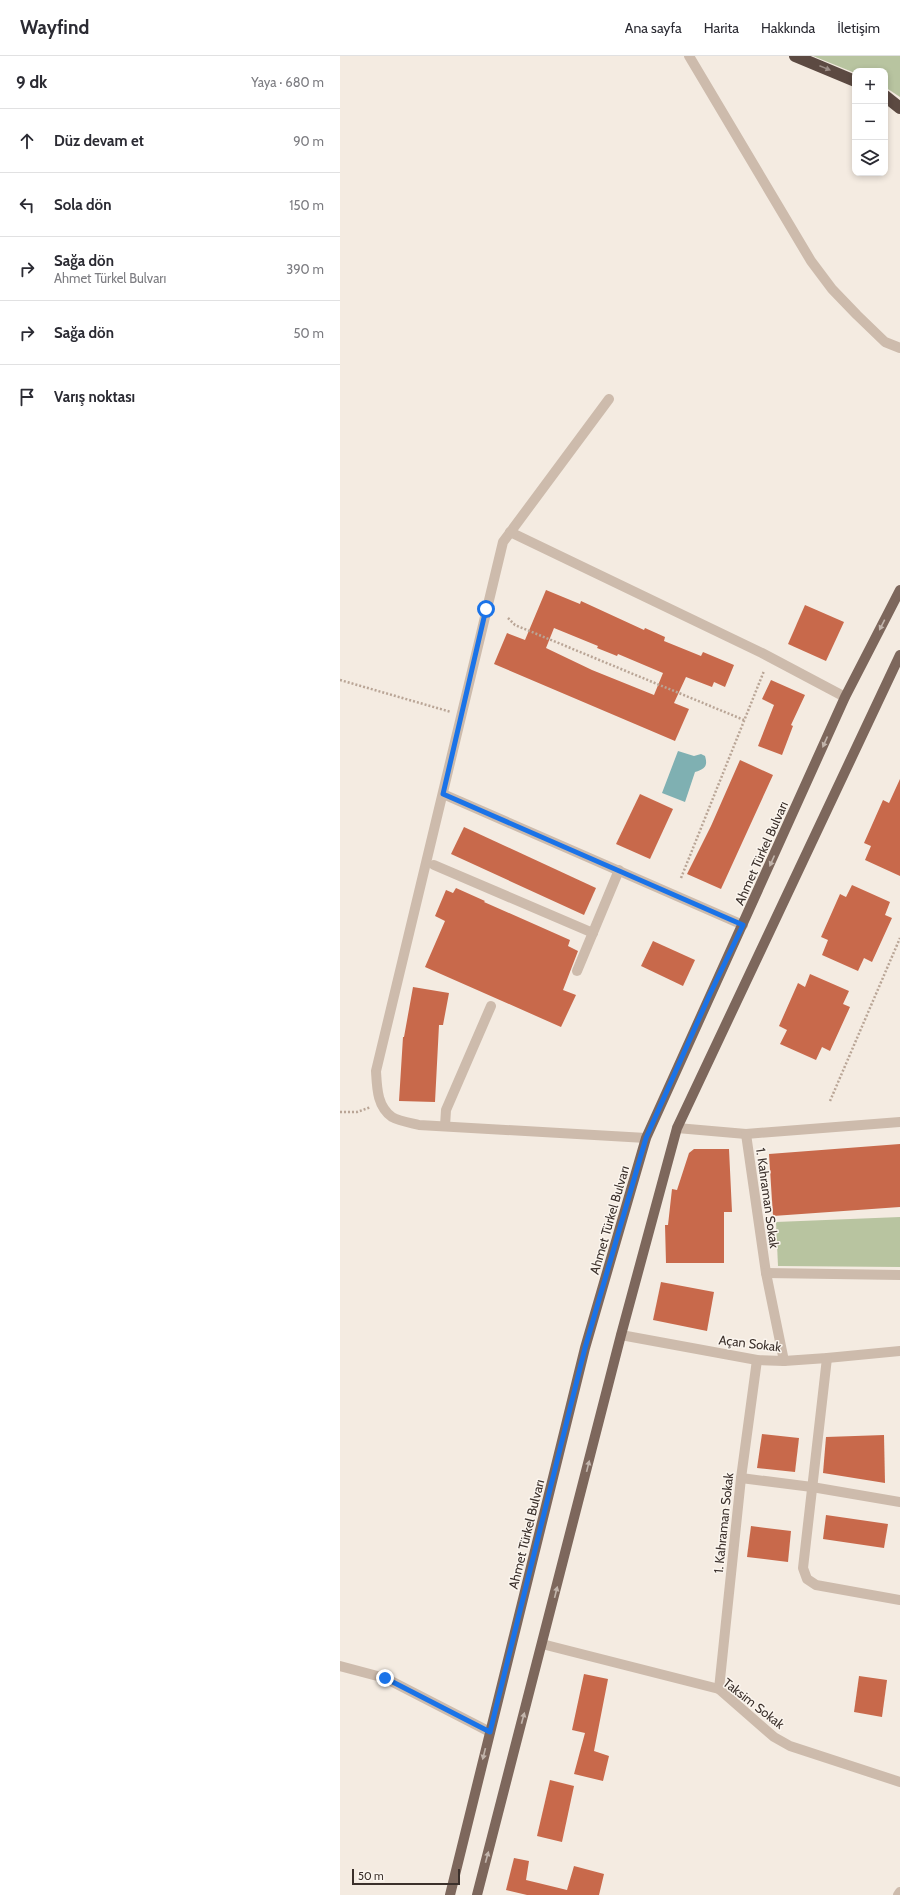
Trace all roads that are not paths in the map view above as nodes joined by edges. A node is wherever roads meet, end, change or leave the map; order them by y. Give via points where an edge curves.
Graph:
1 (689, 56) edge
2 (795, 56) edge
3 (852, 80) edge
4 (888, 98) edge
5 (900, 108) edge
6 (900, 339) edge
7 (885, 342) junction
8 (900, 348) edge
9 (609, 399) dead end
10 (510, 532) junction
11 (900, 590) edge
12 (900, 655) edge
13 (845, 697) junction
14 (443, 794) junction
15 (434, 865) dead end
16 (619, 870) junction
17 (743, 925) junction
18 (592, 933) junction
19 (577, 971) dead end
20 (491, 1006) dead end
21 (900, 1122) edge
22 (445, 1126) junction
23 (677, 1128) junction
24 (746, 1134) junction
25 (646, 1138) junction
26 (766, 1273) junction
27 (900, 1275) edge
28 (621, 1335) junction
29 (900, 1351) edge
30 (827, 1358) junction
31 (758, 1360) junction
32 (784, 1361) junction
33 (741, 1478) junction
34 (812, 1487) junction
35 (900, 1502) edge
36 (900, 1600) edge
37 (542, 1644) junction
38 (340, 1666) edge
39 (719, 1689) junction
40 (490, 1732) junction
41 (900, 1782) edge
42 (900, 1892) edge
43 (450, 1895) edge
44 (477, 1895) edge
45 (898, 1895) edge

1 - 7 street via 811,261 832,289
2 -> 3 highway
4 - 5 highway
6 - 7 street
7 - 8 street
9 - 10 street
10 - 13 street via 762,653
10 - 14 street via 503,542
11 -> 13 main road, Ahmet Türkel Bulvarı
12 - 23 main road
13 -> 17 main road, Ahmet Türkel Bulvarı
14 - 16 street
14 - 22 street via 376,1071 377,1092 382,1104 393,1117 419,1125
15 - 18 street
16 - 17 street
16 - 18 street
17 - 25 main road, Ahmet Türkel Bulvarı
18 - 19 street
20 - 22 street via 446,1110
21 - 24 street
22 - 25 street
23 - 24 street
23 - 28 main road
24 - 26 street, 1. Kahraman Sokak
25 - 40 main road, Ahmet Türkel Bulvarı via 585,1348
26 - 27 street
26 - 32 street, 1. Kahraman Sokak
28 - 31 street, Açan Sokak
37 -> 28 main road
29 - 30 street, Açan Sokak
30 - 32 street, Açan Sokak
30 - 34 street
31 - 32 street, Açan Sokak
31 - 33 street, 1. Kahraman Sokak
33 - 34 street
33 - 39 street, 1. Kahraman Sokak
34 - 35 street
34 - 36 street via 803,1568 807,1579 816,1585
37 - 39 street, Taksim Sokak
44 -> 37 main road
38 - 40 street via 385,1678
39 - 41 street, Taksim Sokak via 774,1737 790,1746
40 -> 43 main road, Ahmet Türkel Bulvarı
42 - 45 street

